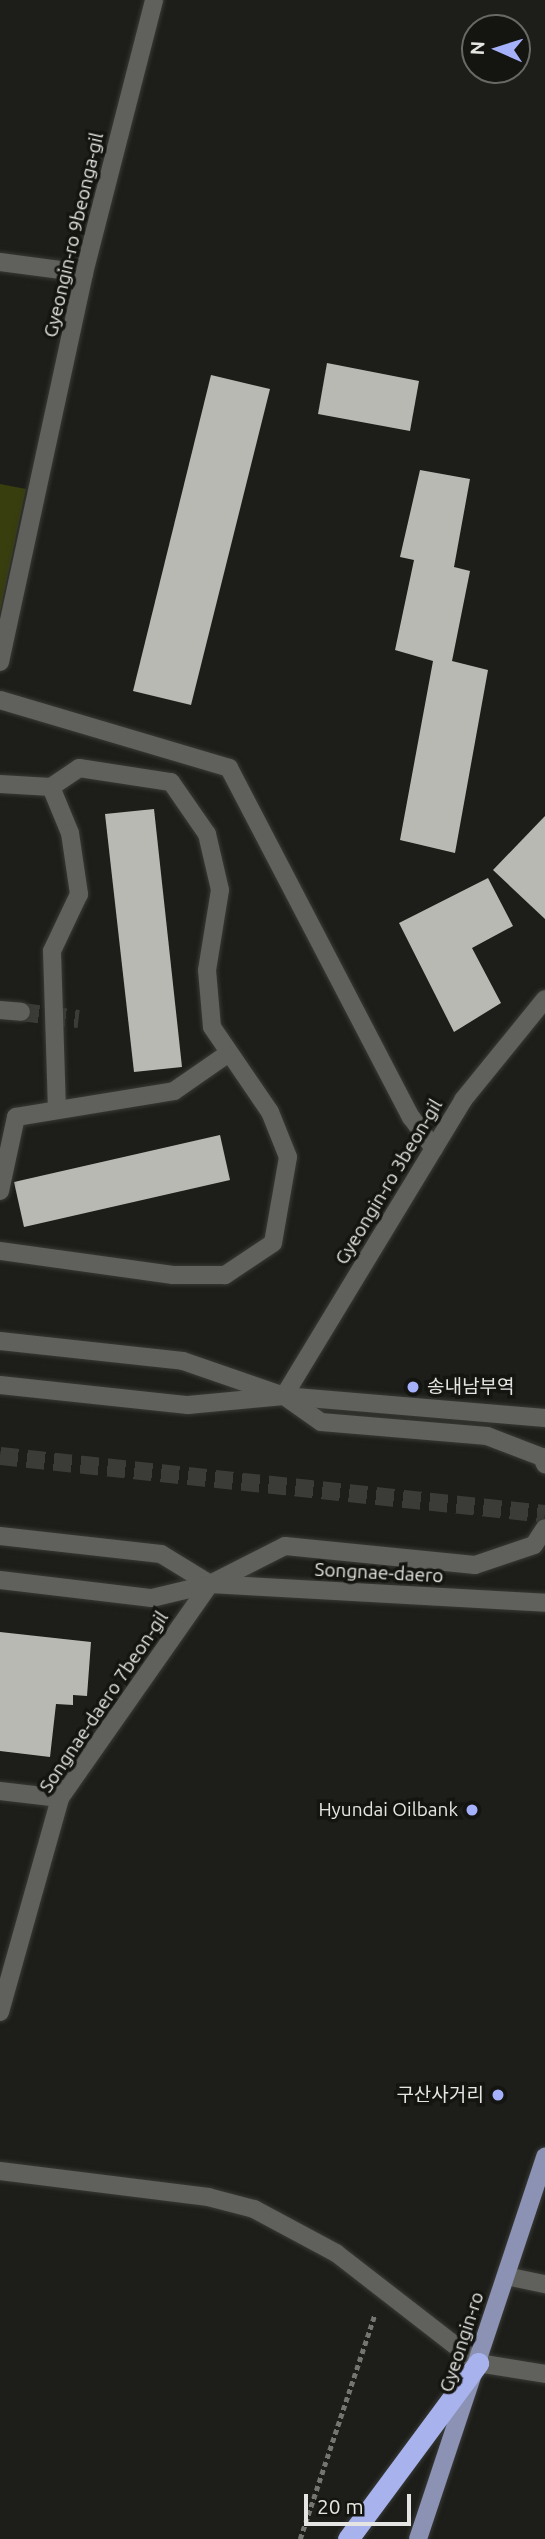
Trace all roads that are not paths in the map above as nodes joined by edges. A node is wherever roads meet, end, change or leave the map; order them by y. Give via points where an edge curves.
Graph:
1 (154, 0) edge
2 (0, 262) edge
3 (84, 273) junction
4 (0, 662) edge
5 (0, 700) edge
6 (0, 784) edge
7 (51, 787) junction
8 (545, 999) edge
9 (0, 1010) edge
10 (21, 1012) tunnel mouth
11 (226, 1055) junction
12 (57, 1110) junction
13 (434, 1149) junction
14 (0, 1191) edge
15 (0, 1251) edge
16 (0, 1341) edge
17 (0, 1385) edge
18 (284, 1396) junction
19 (545, 1418) edge
20 (545, 1464) edge
21 (545, 1528) edge
22 (0, 1536) edge
23 (0, 1580) edge
24 (210, 1584) junction
25 (545, 1603) edge
26 (0, 1791) edge
27 (60, 1798) junction
28 (0, 2012) edge
29 (545, 2157) edge
30 (0, 2171) edge
31 (506, 2276) junction
32 (545, 2284) edge
33 (478, 2363) junction
34 (545, 2374) edge
35 (348, 2539) edge
36 (418, 2539) edge

1 - 3 street, Gyeongin-ro 9beonga-gil
2 - 3 street
3 - 4 street, Gyeongin-ro 9beonga-gil
5 - 13 street via 229,768 411,1117
6 - 7 street
7 - 11 street via 79,768 171,782 207,834 220,890 207,970 212,1027
7 - 12 street via 70,833 79,894 52,951
8 - 13 street, Gyeongin-ro 3beon-gil via 463,1100
9 - 10 street
11 - 12 street via 174,1091
11 - 15 street via 270,1112 288,1157 273,1243 225,1275 173,1275
12 - 14 street via 16,1117
13 - 18 street, Gyeongin-ro 3beon-gil
16 - 18 street via 183,1361
17 - 18 street via 188,1405
18 - 19 street
18 - 20 street via 321,1422 487,1436 542,1457
21 - 24 street via 534,1545 475,1565 285,1546
22 - 24 street, Songnae-daero via 161,1554
23 - 24 street, Songnae-daero via 152,1598
24 - 25 street, Songnae-daero
24 - 27 street, Songnae-daero 7beon-gil
26 - 27 street
27 - 28 street, Songnae-daero 7beon-gil
29 - 31 main road, Gyeongin-ro
30 - 33 street via 208,2196 254,2209 336,2253
31 - 32 street
31 - 33 main road, Gyeongin-ro
33 - 34 street
33 - 35 highway
33 - 36 main road, Gyeongin-ro

